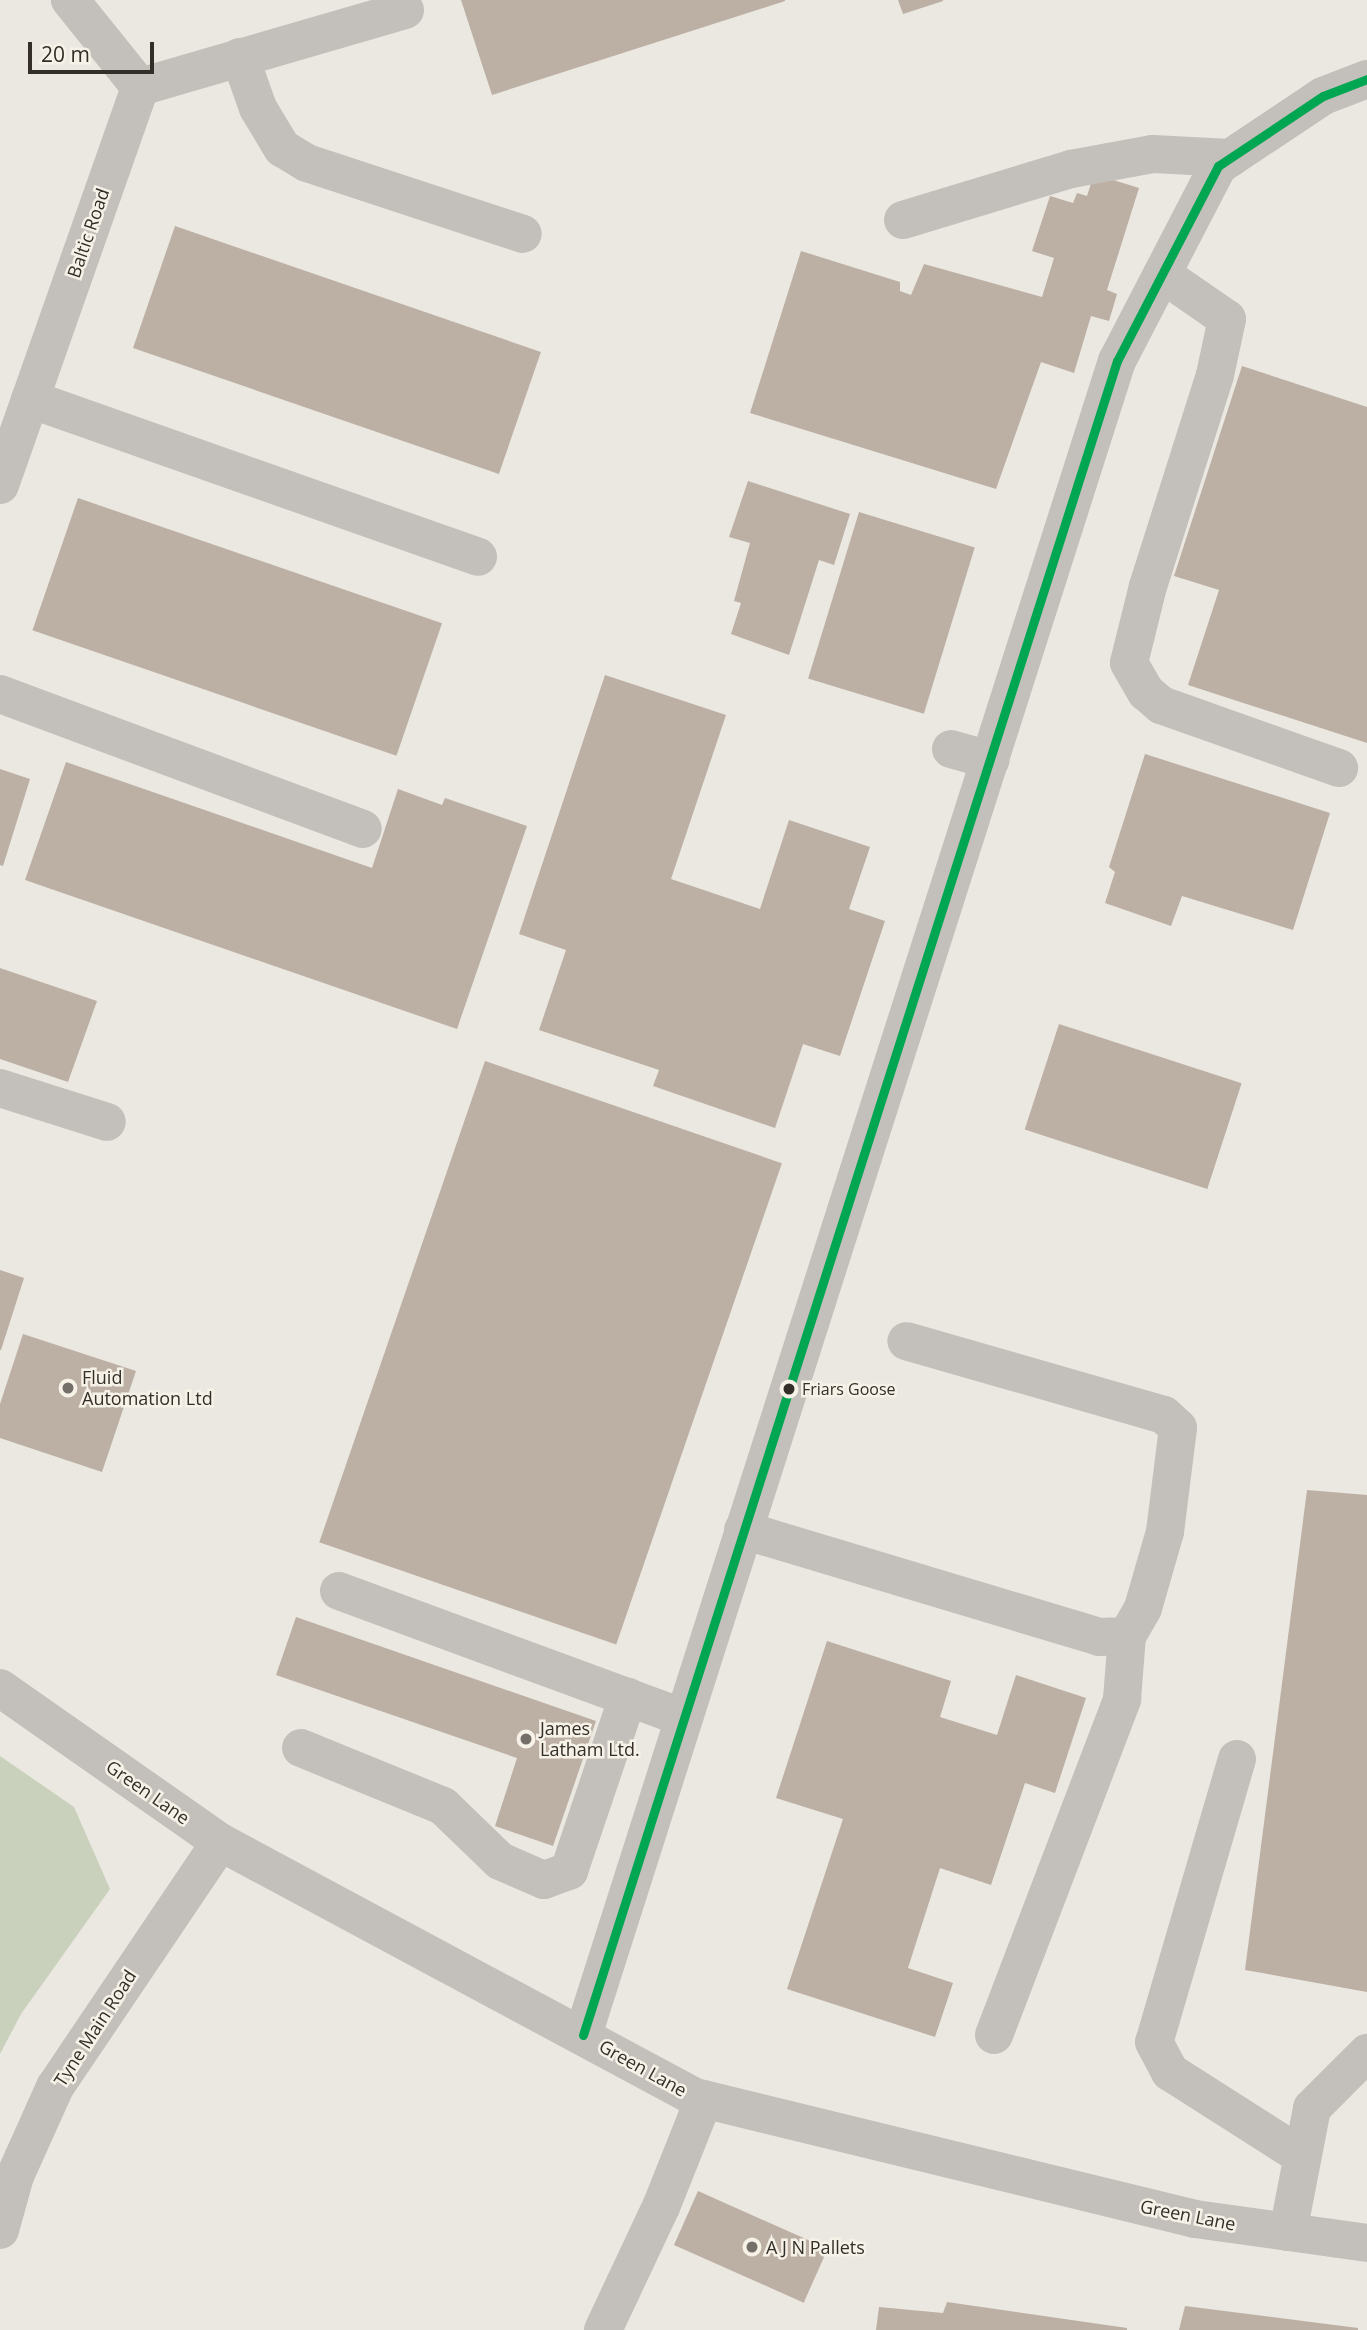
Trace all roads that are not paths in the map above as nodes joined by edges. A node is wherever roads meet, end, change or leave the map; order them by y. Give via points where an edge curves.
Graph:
1 (70, 0) edge
2 (405, 10) dead end
3 (240, 57) junction
4 (1367, 79) edge
5 (140, 87) junction
6 (1230, 158) junction
7 (903, 220) dead end
8 (523, 234) dead end
9 (1162, 274) junction
10 (30, 399) junction
11 (0, 485) edge
12 (478, 557) dead end
13 (0, 694) edge
14 (951, 749) dead end
15 (990, 760) junction
16 (1339, 768) dead end
17 (363, 829) dead end
18 (0, 1088) edge
19 (107, 1122) dead end
20 (906, 1341) dead end
21 (743, 1530) junction
22 (339, 1591) dead end
23 (1127, 1636) junction
24 (0, 1688) edge
25 (628, 1697) junction
26 (682, 1717) junction
27 (301, 1748) dead end
28 (1237, 1759) dead end
29 (220, 1842) junction
30 (583, 2035) junction
31 (994, 2035) dead end
32 (1367, 2053) edge
33 (705, 2099) junction
34 (1302, 2156) junction
35 (0, 2230) edge
36 (1288, 2232) junction
37 (1367, 2243) edge
38 (603, 2330) edge

1 - 5 street
2 - 3 street
3 - 5 street
3 - 8 street via 258,108 282,148 307,163
4 - 6 street via 1323,96
5 - 10 street, Baltic Road
6 - 7 street via 1153,154 1071,169
6 - 9 street via 1218,166
9 - 15 street via 1116,361
9 - 16 street via 1227,319 1215,375 1148,586 1129,663 1146,692 1161,705
10 - 11 street, Baltic Road
10 - 12 street
13 - 17 street
14 - 15 street
15 - 21 street
18 - 19 street
20 - 23 street via 1164,1415 1178,1428 1165,1532 1143,1608
21 - 23 street via 1100,1637
21 - 26 street
22 - 25 street
23 - 31 street via 1122,1699
24 - 29 street, Green Lane
25 - 26 street
25 - 27 street via 569,1871 544,1880 500,1861 443,1807
26 - 30 street
28 - 34 street via 1154,2042 1170,2072
29 - 30 street, Green Lane
29 - 35 street, Tyne Main Road via 55,2087 15,2176
30 - 33 street, Green Lane
32 - 34 street via 1312,2108
33 - 36 street, Green Lane via 1195,2219
33 - 38 street
34 - 36 street
36 - 37 street, Green Lane

